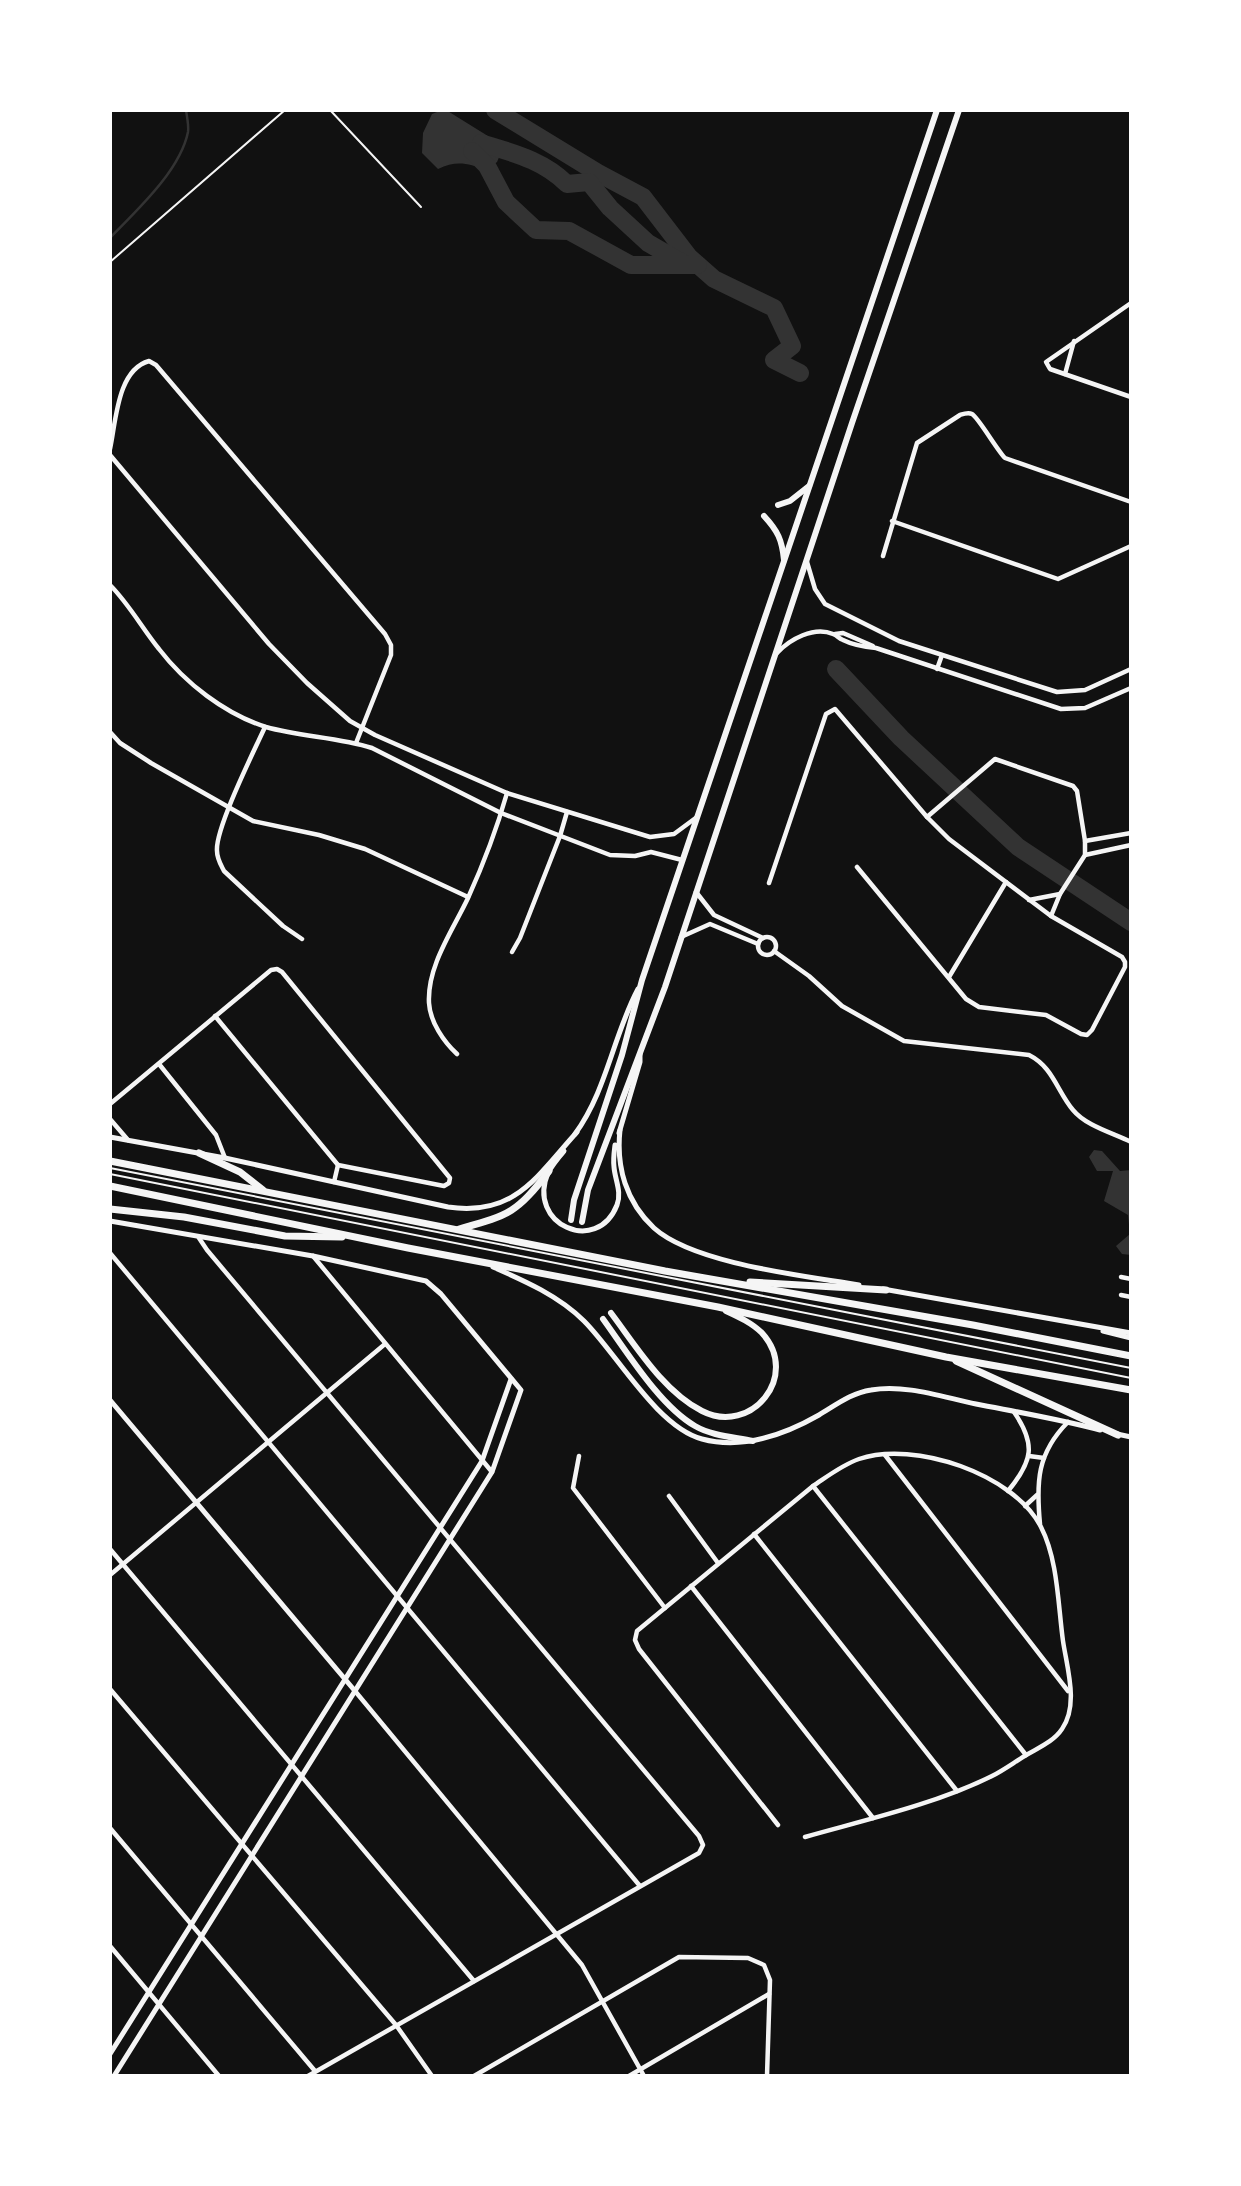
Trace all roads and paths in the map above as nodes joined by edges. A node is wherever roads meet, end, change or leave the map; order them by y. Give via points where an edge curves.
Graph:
1 (285, 110) edge
2 (330, 110) edge
3 (937, 110) edge
4 (960, 110) edge
5 (421, 207) dead end
6 (110, 262) edge
7 (1131, 303) edge
8 (1074, 341) junction
9 (1065, 374) junction
10 (1131, 397) edge
11 (110, 449) edge
12 (110, 455) edge
13 (811, 485) junction
14 (1131, 502) edge
15 (778, 505) dead end
16 (764, 516) dead end
17 (892, 521) junction
18 (1131, 546) edge
19 (883, 556) dead end
20 (807, 559) junction
21 (784, 564) junction
22 (110, 585) edge
23 (942, 654) junction
24 (774, 656) junction
25 (937, 669) junction
26 (1131, 669) edge
27 (1131, 688) edge
28 (265, 727) junction
29 (363, 728) junction
30 (110, 732) edge
31 (356, 743) junction
32 (507, 793) junction
33 (230, 807) junction
34 (567, 812) junction
35 (501, 813) junction
36 (698, 816) junction
37 (927, 817) junction
38 (1131, 833) edge
39 (560, 836) junction
40 (1085, 841) junction
41 (1131, 845) edge
42 (1085, 855) junction
43 (683, 861) junction
44 (857, 867) dead end
45 (1006, 882) junction
46 (769, 883) dead end
47 (695, 892) junction
48 (1060, 894) junction
49 (468, 897) junction
50 (1029, 900) junction
51 (714, 915) junction
52 (1051, 916) junction
53 (710, 924) junction
54 (680, 938) junction
55 (762, 938) junction
56 (302, 939) dead end
57 (758, 944) junction
58 (774, 951) junction
59 (512, 952) dead end
60 (949, 977) junction
61 (642, 981) junction
62 (215, 1016) junction
63 (640, 1052) junction
64 (457, 1054) dead end
65 (159, 1064) junction
66 (110, 1104) edge
67 (110, 1119) edge
68 (620, 1130) junction
69 (577, 1132) junction
70 (110, 1137) edge
71 (129, 1140) junction
72 (1131, 1142) edge
73 (199, 1153) junction
74 (225, 1158) junction
75 (110, 1161) edge
76 (338, 1165) junction
77 (110, 1168) edge
78 (549, 1171) junction
79 (110, 1174) edge
80 (333, 1183) junction
81 (110, 1186) edge
82 (263, 1190) junction
83 (110, 1209) edge
84 (571, 1220) dead end
85 (110, 1221) edge
86 (582, 1222) dead end
87 (457, 1229) junction
88 (357, 1236) junction
89 (199, 1238) junction
90 (110, 1253) edge
91 (313, 1256) junction
92 (483, 1262) junction
93 (1121, 1277) dead end
94 (1131, 1279) edge
95 (720, 1281) junction
96 (886, 1290) junction
97 (1121, 1295) dead end
98 (1131, 1297) edge
99 (718, 1307) junction
100 (611, 1312) dead end
101 (603, 1319) dead end
102 (1079, 1324) junction
103 (1131, 1333) edge
104 (1131, 1338) edge
105 (385, 1344) junction
106 (1131, 1355) edge
107 (946, 1357) junction
108 (1131, 1368) edge
109 (1131, 1378) edge
110 (512, 1379) junction
111 (1131, 1390) edge
112 (327, 1392) junction
113 (110, 1400) edge
114 (1014, 1412) junction
115 (1069, 1422) junction
116 (1118, 1435) junction
117 (1131, 1437) edge
118 (269, 1441) junction
119 (752, 1441) junction
120 (884, 1454) junction
121 (579, 1456) dead end
122 (1029, 1456) junction
123 (1044, 1458) junction
124 (482, 1461) junction
125 (492, 1472) junction
126 (813, 1486) junction
127 (1008, 1491) junction
128 (1037, 1494) junction
129 (669, 1496) dead end
130 (197, 1502) junction
131 (1025, 1506) junction
132 (1041, 1526) junction
133 (440, 1528) junction
134 (754, 1534) junction
135 (450, 1540) junction
136 (110, 1549) edge
137 (718, 1563) junction
138 (123, 1564) junction
139 (110, 1575) edge
140 (691, 1586) junction
141 (398, 1595) junction
142 (408, 1607) junction
143 (665, 1608) junction
144 (345, 1680) junction
145 (110, 1689) edge
146 (355, 1691) junction
147 (1070, 1694) junction
148 (1026, 1755) junction
149 (292, 1765) junction
150 (301, 1776) junction
151 (957, 1791) junction
152 (873, 1818) junction
153 (778, 1825) dead end
154 (110, 1828) edge
155 (805, 1837) dead end
156 (242, 1845) junction
157 (251, 1856) junction
158 (640, 1886) junction
159 (192, 1924) junction
160 (557, 1934) junction
161 (201, 1936) junction
162 (110, 1946) edge
163 (474, 1981) junction
164 (149, 1992) junction
165 (769, 1994) junction
166 (603, 2002) junction
167 (159, 2004) junction
168 (396, 2025) junction
169 (110, 2054) edge
170 (640, 2069) junction
171 (315, 2071) junction
172 (114, 2076) edge
173 (219, 2076) edge
174 (308, 2076) edge
175 (432, 2076) edge
176 (474, 2076) edge
177 (629, 2076) edge
178 (644, 2076) edge
179 (767, 2076) edge

1 - 6 lane
2 - 5 lane
3 - 13 main road
4 - 20 main road
7 - 8 street
8 - 9 street
8 - 9 street via 1046,362 1050,369
9 - 10 street
11 - 29 street via 127,378 149,361 385,634 391,655
12 - 29 street via 269,644 307,683
13 - 15 main road
13 - 21 main road
14 - 17 street via 1005,458 975,417 966,413 917,443
16 - 21 main road via 782,540
17 - 18 street via 1058,579
17 - 19 street
20 - 23 street via 815,589 825,604 899,640
20 - 24 main road
21 - 36 main road
22 - 28 street via 180,674 229,710
23 - 25 street
23 - 26 street via 1057,692 1085,690
24 - 25 street via 800,637 843,633
24 - 47 main road
25 - 27 street via 1061,709 1085,708
28 - 31 street
28 - 33 street
29 - 31 street
29 - 32 street
30 - 33 street via 150,763
31 - 35 street
32 - 34 street
32 - 35 street
33 - 49 street via 253,821 365,849
33 - 56 street via 216,848 219,861 283,926
34 - 36 street via 650,837 674,834
34 - 39 street
35 - 39 street
35 - 49 street
36 - 43 main road
37 - 40 street via 995,759 1067,782 1077,791
37 - 45 street
37 - 46 street via 835,709 826,715
38 - 40 street
39 - 43 street via 610,855 651,852
39 - 59 street
40 - 42 street
41 - 42 street
42 - 48 street
43 - 61 main road
44 - 60 street
45 - 50 street
45 - 60 street
47 - 51 street
47 - 54 main road
48 - 50 street
48 - 52 street
49 - 64 street via 435,967 429,1004 447,1044
50 - 52 street
51 - 53 street
51 - 55 street
52 - 60 street via 1125,962 1087,1034 1046,1015 972,1004
53 - 54 street
53 - 57 street
54 - 63 main road
55 - 57 street
55 - 58 street via 772,939
57 - 58 street via 763,954
58 - 72 street via 842,1006 904,1041 1029,1055 1039,1060 1073,1110
61 - 69 main road via 601,1088
61 - 84 main road
62 - 65 street
62 - 76 street
62 - 76 street via 271,970 282,972 450,1178 444,1186
63 - 68 main road
63 - 86 main road via 588,1190
65 - 66 street
65 - 74 street via 216,1135
67 - 71 street
68 - 78 main road via 613,1163 618,1200 600,1225 576,1231 555,1220 544,1198
68 - 96 main road via 618,1159 627,1191 647,1220 668,1237 766,1269
69 - 78 main road
69 - 80 main road via 520,1193 488,1208 448,1207
70 - 71 main road
71 - 73 main road
73 - 74 main road
73 - 82 highway via 240,1172
74 - 80 main road
75 - 82 highway
76 - 80 street
77 - 108 lane
78 - 87 highway via 515,1209
79 - 109 lane
81 - 88 highway
82 - 87 highway
83 - 88 highway via 285,1236
85 - 89 main road
87 - 95 highway
88 - 92 highway
89 - 91 main road
89 - 112 street
90 - 118 street
91 - 105 street
91 - 110 main road via 432,1285
92 - 99 highway
92 - 119 main road via 566,1306 595,1333 671,1423 688,1434 718,1442
93 - 94 street
95 - 96 highway
95 - 106 highway
96 - 102 main road
97 - 98 street
99 - 100 main road via 761,1332 777,1367 776,1379 761,1402 741,1415 728,1417 703,1412 681,1397
99 - 107 highway
101 - 119 main road via 671,1408 703,1430
102 - 103 main road
102 - 104 main road
105 - 112 street
105 - 124 street
107 - 111 highway
107 - 116 highway
110 - 124 main road
110 - 125 main road via 521,1390
112 - 118 street
112 - 133 street
113 - 130 main road
114 - 115 main road
114 - 119 main road via 913,1391 874,1390 846,1398 797,1427
114 - 122 street via 1030,1443
115 - 116 main road
115 - 123 street via 1048,1445
116 - 117 main road
118 - 130 street
118 - 141 street
120 - 126 street via 840,1467
120 - 127 street via 930,1458 972,1469
120 - 147 street
121 - 143 street via 573,1488
122 - 123 street
122 - 127 street
123 - 128 street
124 - 125 street
124 - 133 main road
125 - 135 main road
126 - 134 street
126 - 148 street
127 - 131 street
128 - 131 street
128 - 132 street
129 - 137 street
130 - 138 street
130 - 144 main road
131 - 132 street
132 - 147 street via 1051,1554
133 - 135 street
133 - 141 main road
134 - 137 street
134 - 151 street
135 - 142 main road
135 - 158 street via 699,1836 703,1845 699,1853
136 - 138 street
137 - 140 street
138 - 139 street
138 - 149 street
140 - 143 street
140 - 152 street
141 - 142 street
141 - 144 main road
142 - 146 main road
142 - 158 street
143 - 153 street via 637,1631 635,1640
144 - 146 main road
144 - 149 main road
145 - 156 street
146 - 150 main road
146 - 160 street
147 - 148 street via 1069,1717 1061,1730
148 - 151 street
149 - 150 street
149 - 156 main road
150 - 157 main road
150 - 163 street
151 - 152 street
152 - 155 street
154 - 159 street
156 - 157 street
156 - 159 main road
157 - 161 main road
157 - 168 street
158 - 160 street
159 - 161 street
159 - 164 main road
160 - 163 street
160 - 166 street
161 - 167 main road
161 - 171 street
162 - 164 street
163 - 168 street
164 - 167 street
164 - 169 main road
165 - 166 street via 769,1975 757,1960 679,1957
165 - 170 street
165 - 179 street
166 - 170 street
166 - 176 street
167 - 172 main road
167 - 173 street
168 - 171 street
168 - 175 street
170 - 177 street
170 - 178 street
171 - 174 street

